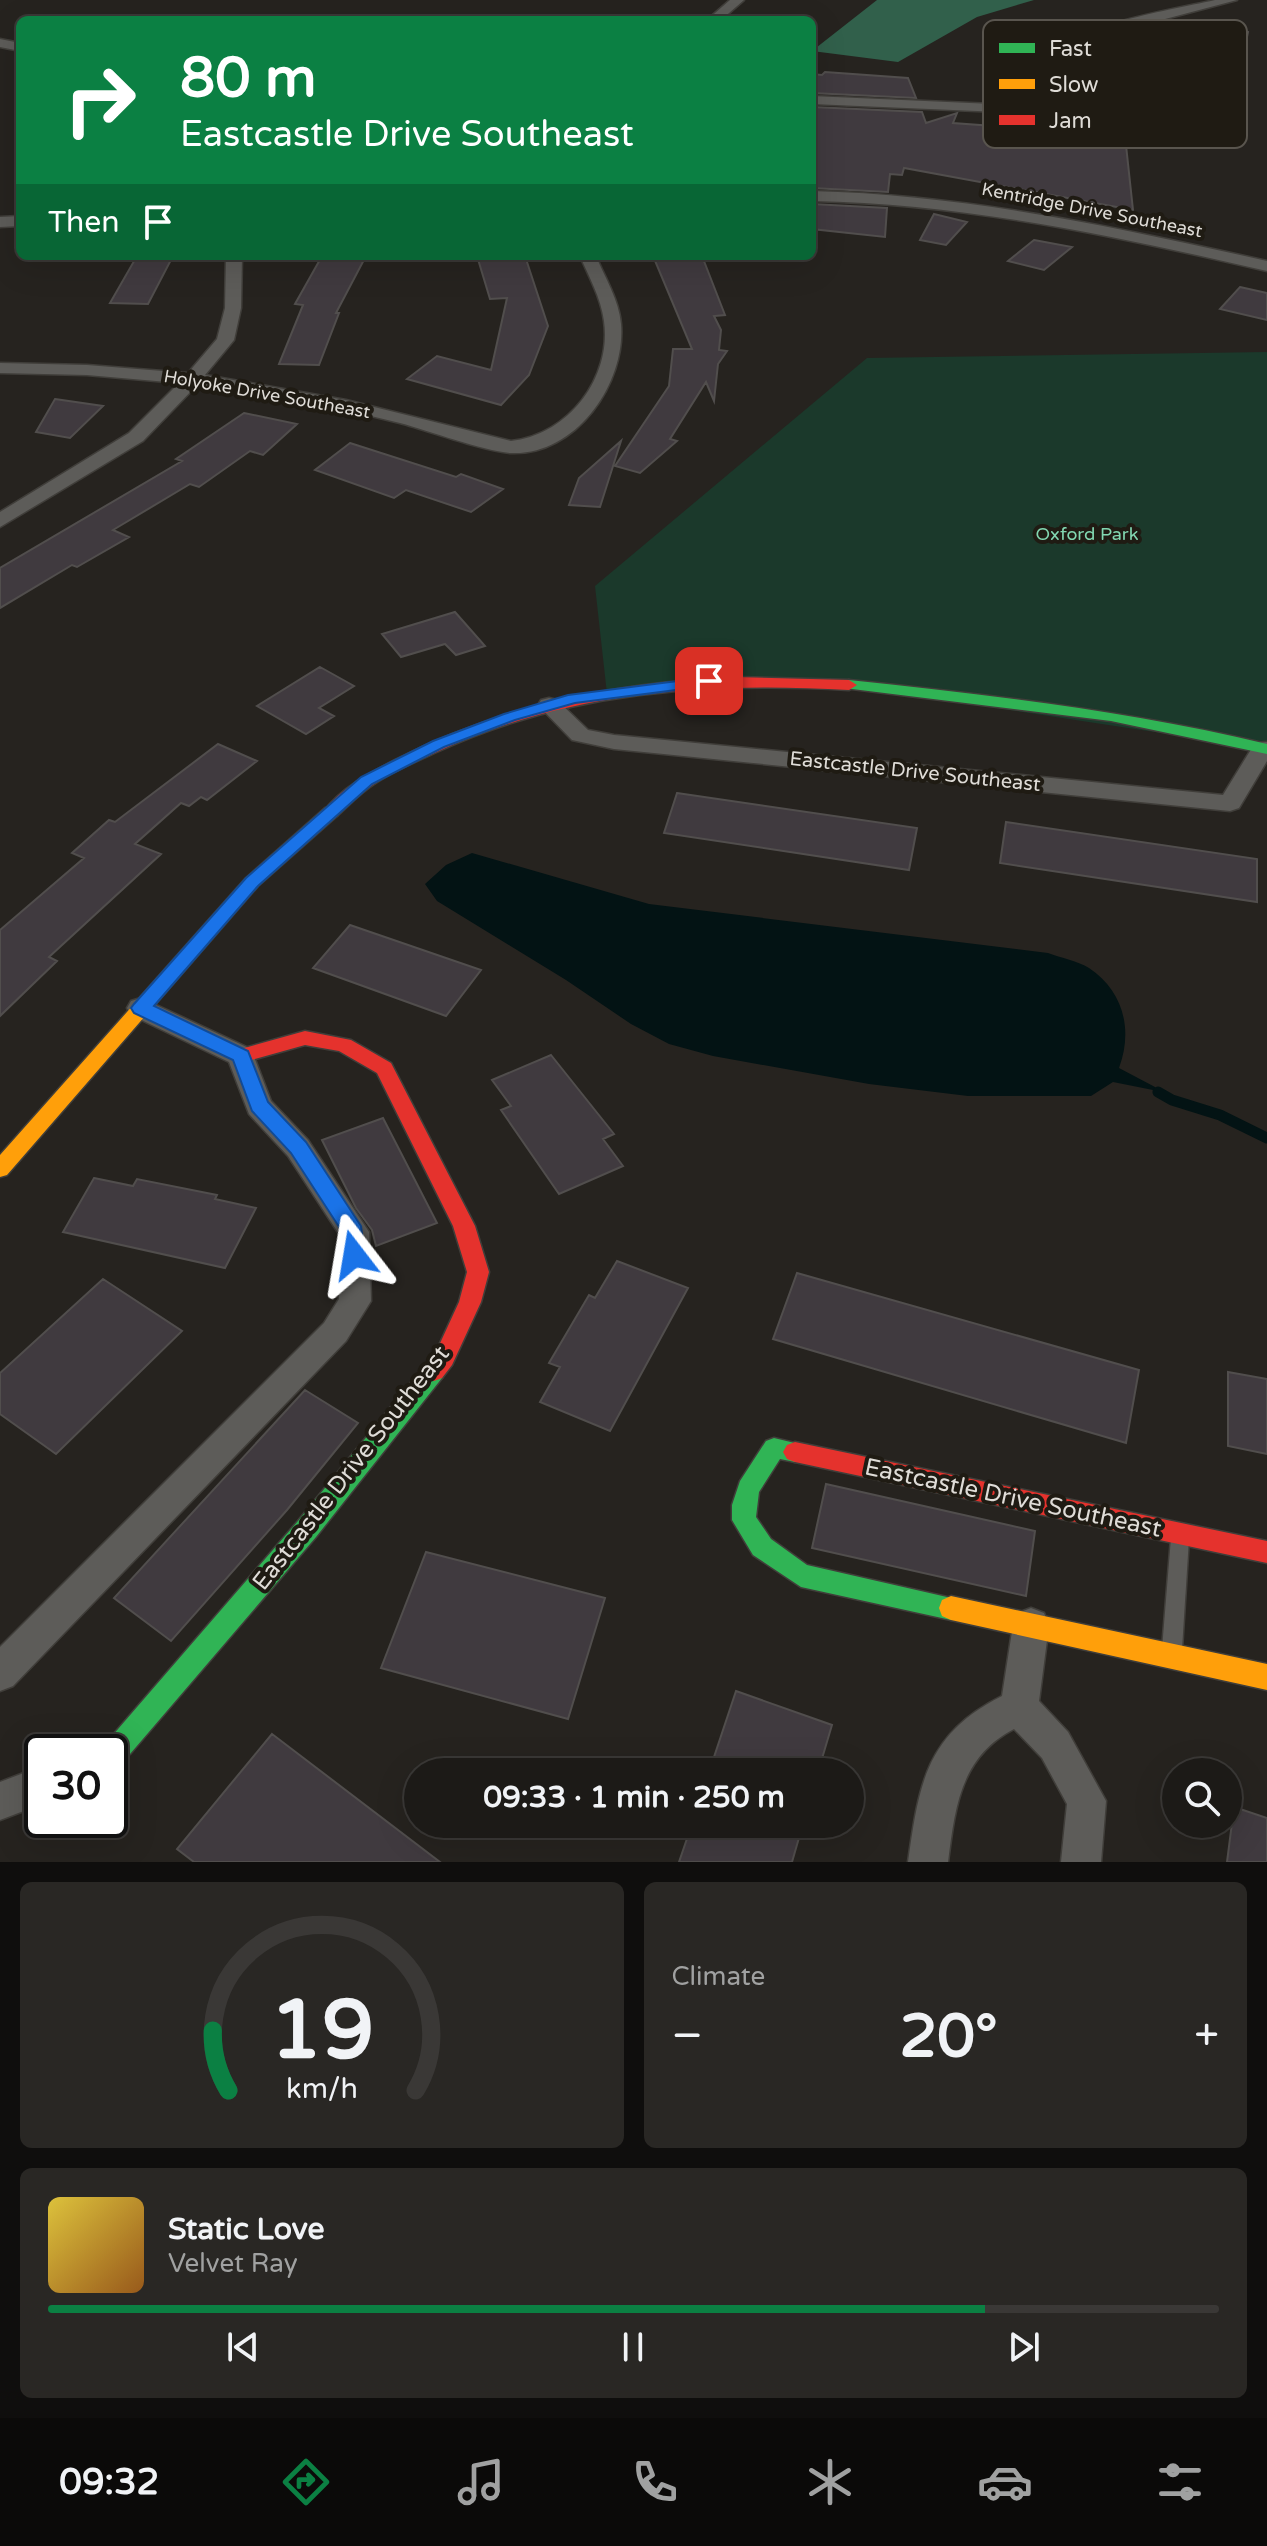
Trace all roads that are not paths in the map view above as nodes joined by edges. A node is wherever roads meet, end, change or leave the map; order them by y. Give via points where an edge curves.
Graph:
1 (1231, 0) edge
2 (715, 1) edge
3 (735, 2) edge
4 (718, 16) edge
5 (1155, 20) edge
6 (816, 100) edge
7 (983, 108) edge
8 (816, 196) edge
9 (234, 260) edge
10 (589, 260) edge
11 (1267, 266) edge
12 (0, 368) edge
13 (192, 380) junction
14 (0, 521) edge
15 (549, 705) junction
16 (1265, 749) edge
17 (141, 1008) junction
18 (241, 1056) junction
19 (0, 1169) edge
20 (1180, 1534) junction
21 (1267, 1552) edge
22 (1031, 1625) junction
23 (1172, 1656) junction
24 (0, 1673) edge
25 (1267, 1677) edge
26 (1019, 1707) junction
27 (128, 1737) edge
28 (24, 1792) edge
29 (0, 1801) edge
30 (928, 1862) edge
31 (1081, 1862) edge

1 - 5 street
2 - 3 street
3 - 4 street
6 - 7 street
8 - 11 street, Kentridge Drive Southeast via 990,208
9 - 13 street via 233,308 225,340
10 - 13 street, Holyoke Drive Southeast via 613,323 606,374 567,429 531,448 343,404
12 - 13 street, Holyoke Drive Southeast
13 - 14 street via 136,437
15 - 16 street, Eastcastle Drive Southeast via 709,681 845,685 1025,703
15 - 16 street, Eastcastle Drive Southeast via 580,735 614,742 1230,803
15 - 17 street, Eastcastle Drive Southeast via 439,744 367,781 252,882
17 - 18 street
17 - 19 street, Eastcastle Drive Southeast
18 - 24 street via 259,1106 298,1148 354,1232 355,1301 335,1332
18 - 27 street, Eastcastle Drive Southeast via 305,1038 344,1045 384,1068 464,1226 478,1272 444,1358 307,1529
20 - 21 street, Eastcastle Drive Southeast
20 - 22 street, Eastcastle Drive Southeast via 774,1448 756,1470 744,1494 743,1523 771,1557 801,1575
20 - 23 lane
22 - 23 street, Eastcastle Drive Southeast
22 - 26 street
23 - 25 street, Eastcastle Drive Southeast
26 - 30 street via 980,1728 954,1759 939,1787
26 - 31 street via 1055,1745 1087,1801
28 - 29 street

